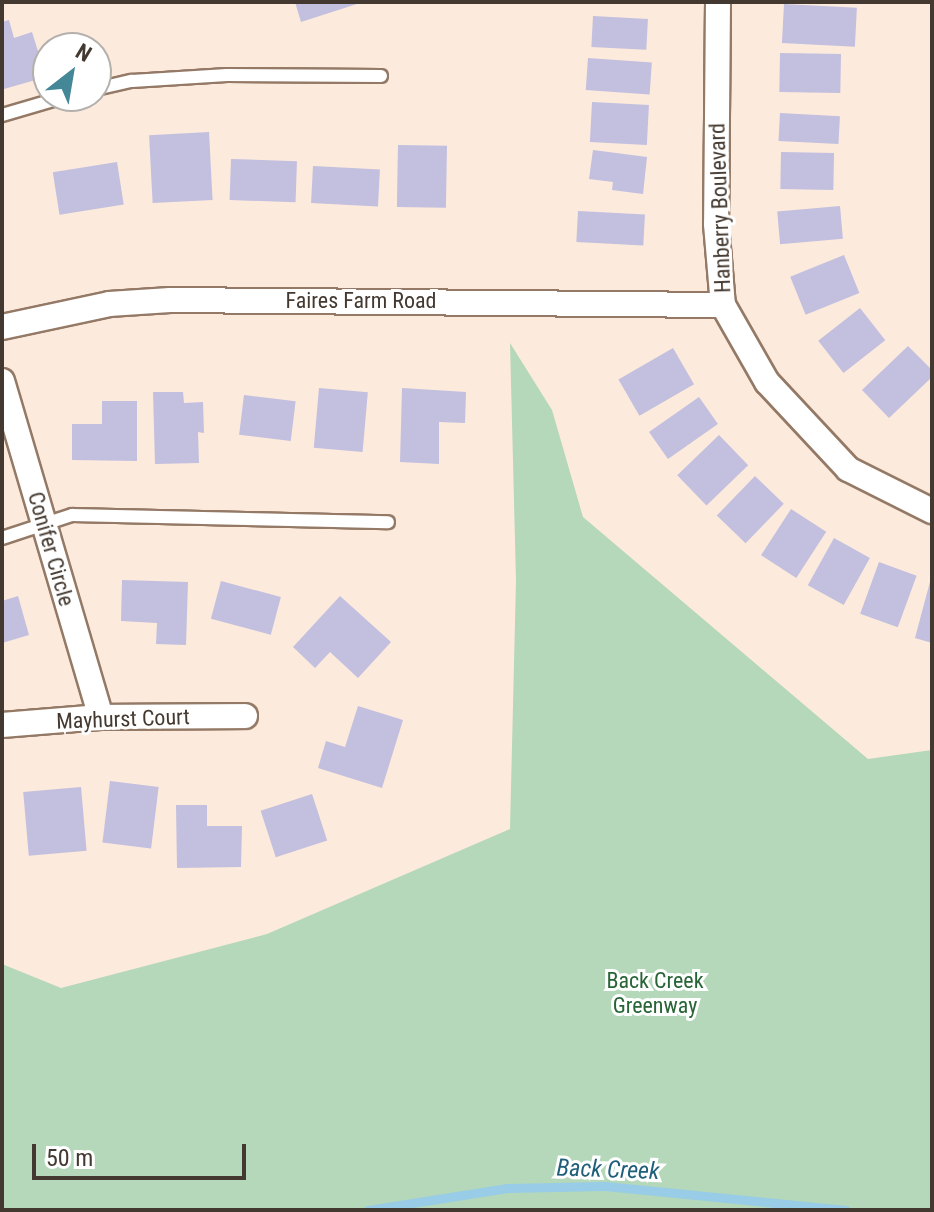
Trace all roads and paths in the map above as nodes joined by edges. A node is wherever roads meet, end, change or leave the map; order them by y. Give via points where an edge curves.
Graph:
1 (718, 2) edge
2 (381, 76) dead end
3 (112, 85) edge
4 (32, 106) edge
5 (2, 115) edge
6 (723, 305) junction
7 (2, 327) edge
8 (2, 381) edge
9 (932, 511) edge
10 (388, 522) dead end
11 (44, 523) junction
12 (2, 538) edge
13 (245, 716) dead end
14 (101, 717) junction
15 (2, 725) edge

1 - 6 street, Hanberry Boulevard via 716,224
2 - 3 lane via 227,75
4 - 5 lane
6 - 7 street, Faires Farm Road via 170,300 109,304
6 - 9 street, Hanberry Boulevard via 767,382 848,469
8 - 11 street, Conifer Circle
10 - 11 lane via 72,515
11 - 12 lane
11 - 14 street, Conifer Circle
13 - 14 street, Mayhurst Court
14 - 15 street, Mayhurst Court

